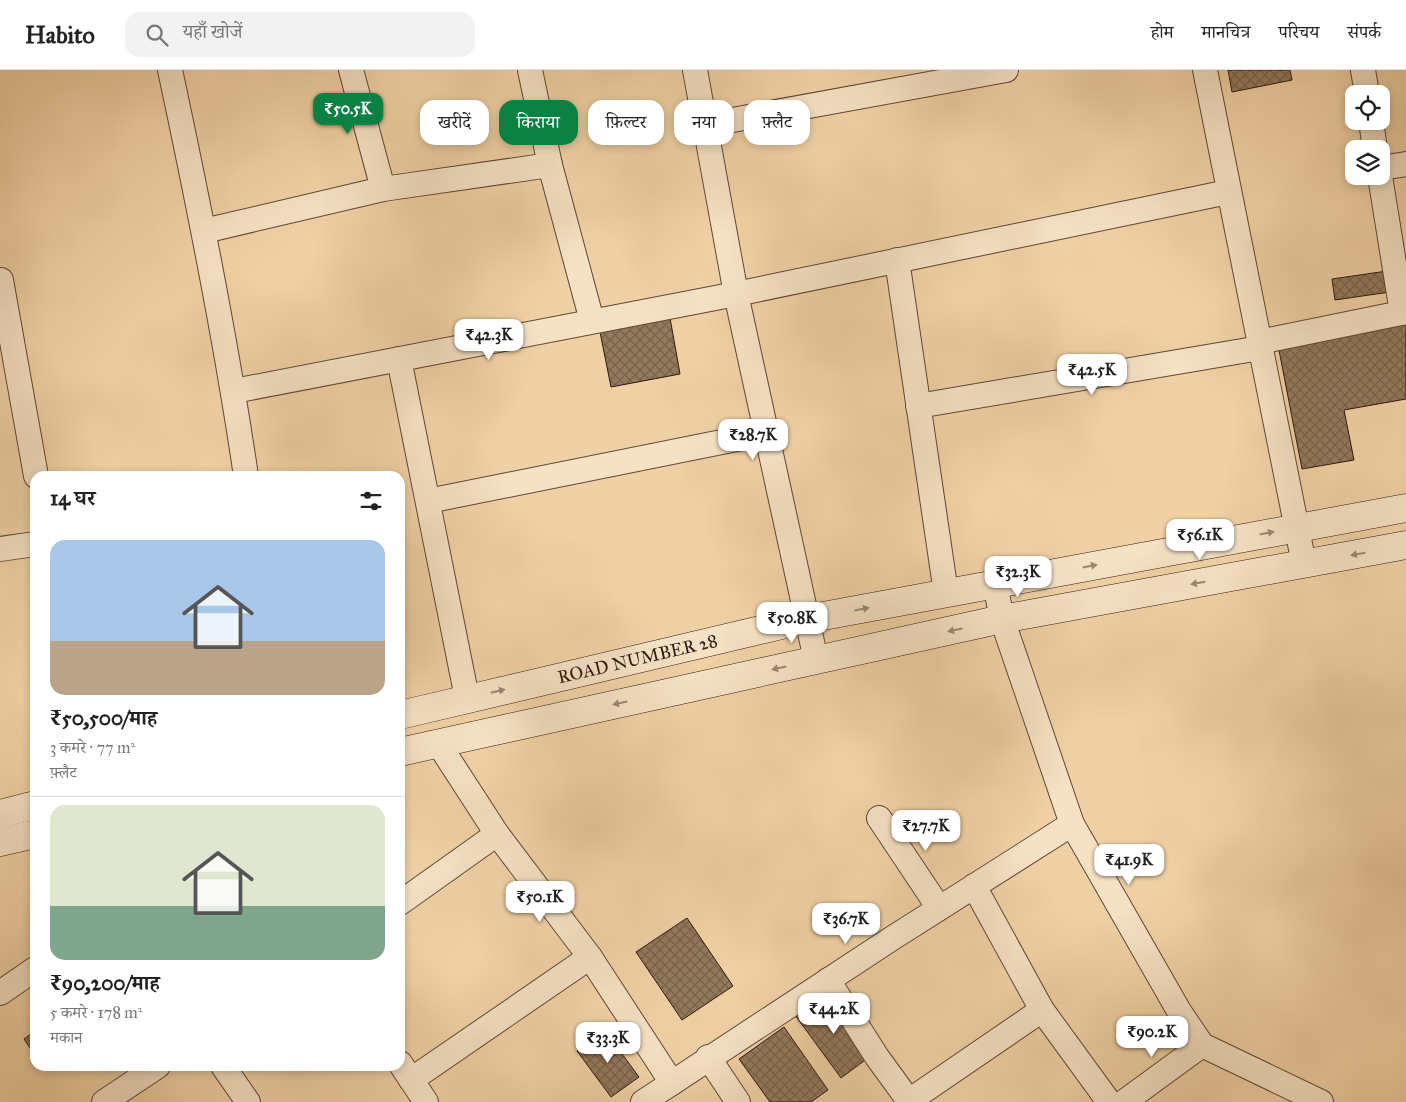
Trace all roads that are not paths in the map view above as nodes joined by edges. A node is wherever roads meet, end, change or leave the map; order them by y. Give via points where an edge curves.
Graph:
1 (170, 70) edge
2 (351, 70) edge
3 (530, 70) edge
4 (695, 70) edge
5 (1006, 70) edge
6 (1205, 70) edge
7 (1363, 70) edge
8 (1366, 85) edge
9 (700, 100) edge
10 (734, 120) edge
11 (709, 145) edge
12 (1406, 164) edge
13 (550, 165) junction
14 (1390, 167) edge
15 (1382, 185) edge
16 (383, 189) junction
17 (1228, 192) junction
18 (204, 231) junction
19 (897, 260) junction
20 (0, 280) edge
21 (736, 294) junction
22 (1404, 312) edge
23 (592, 321) junction
24 (1259, 345) junction
25 (399, 359) junction
26 (8, 362) edge
27 (234, 391) junction
28 (918, 406) junction
29 (767, 433) junction
30 (35, 471) edge
31 (245, 471) edge
32 (428, 501) junction
33 (1406, 508) edge
34 (1297, 528) junction
35 (30, 545) edge
36 (1406, 545) edge
37 (0, 549) edge
38 (1304, 564) junction
39 (995, 584) junction
40 (946, 592) junction
41 (807, 619) junction
42 (1002, 619) junction
43 (816, 660) junction
44 (468, 698) junction
45 (405, 714) edge
46 (438, 743) junction
47 (405, 751) edge
48 (30, 806) edge
49 (0, 814) edge
50 (879, 818) dead end
51 (1072, 824) junction
52 (498, 834) junction
53 (30, 835) edge
54 (0, 842) edge
55 (974, 886) junction
56 (405, 899) edge
57 (939, 908) junction
58 (590, 957) junction
59 (30, 972) edge
60 (828, 980) junction
61 (0, 993) edge
62 (1042, 1010) junction
63 (1202, 1045) junction
64 (708, 1057) junction
65 (226, 1071) edge
66 (405, 1072) edge
67 (129, 1074) edge
68 (672, 1083) junction
69 (909, 1101) edge
70 (104, 1102) edge
71 (248, 1102) edge
72 (426, 1102) edge
73 (644, 1102) edge
74 (738, 1102) edge
75 (1109, 1102) edge
76 (1124, 1102) edge
77 (1321, 1102) edge

1 - 18 street
2 - 16 street
3 - 13 street
4 - 9 street
5 - 10 street
6 - 17 street
7 - 8 street
11 - 21 street
12 - 14 street
13 - 16 street
13 - 23 street
15 - 22 street
16 - 18 street
17 - 19 street
17 - 24 street
18 - 27 street
19 - 21 street
19 - 28 street
20 - 26 street
21 - 23 street
21 - 29 street
22 - 24 street
23 - 25 street
24 - 28 street
24 - 34 street
25 - 27 street
25 - 32 street
26 - 30 street
27 - 31 street
28 - 40 street
29 - 32 street
29 - 41 street
32 - 44 street
33 - 34 street, ROAD NUMBER 28
34 - 38 street
39 -> 34 street, ROAD NUMBER 28
35 - 37 street
36 -> 38 street
38 -> 42 street
39 - 40 street, ROAD NUMBER 28
39 - 42 street
41 -> 40 street, ROAD NUMBER 28
41 - 43 street
44 -> 41 street, ROAD NUMBER 28
42 -> 43 street
42 - 51 street
43 -> 46 street
44 - 45 street, ROAD NUMBER 28
46 - 47 street
46 - 52 street
48 - 49 street
50 - 57 street
51 - 55 street
51 - 63 street via 1178,1011
52 - 56 street
52 - 58 street
53 - 54 street
55 - 57 street
55 - 62 street
57 - 60 street
58 - 66 street
58 - 68 street
59 - 61 street
60 - 64 street
60 - 69 street
62 - 69 street
62 - 75 street
63 - 76 street
63 - 77 street
64 - 68 street
64 - 74 street
65 - 71 street
66 - 72 street
67 - 70 street
68 - 73 street

